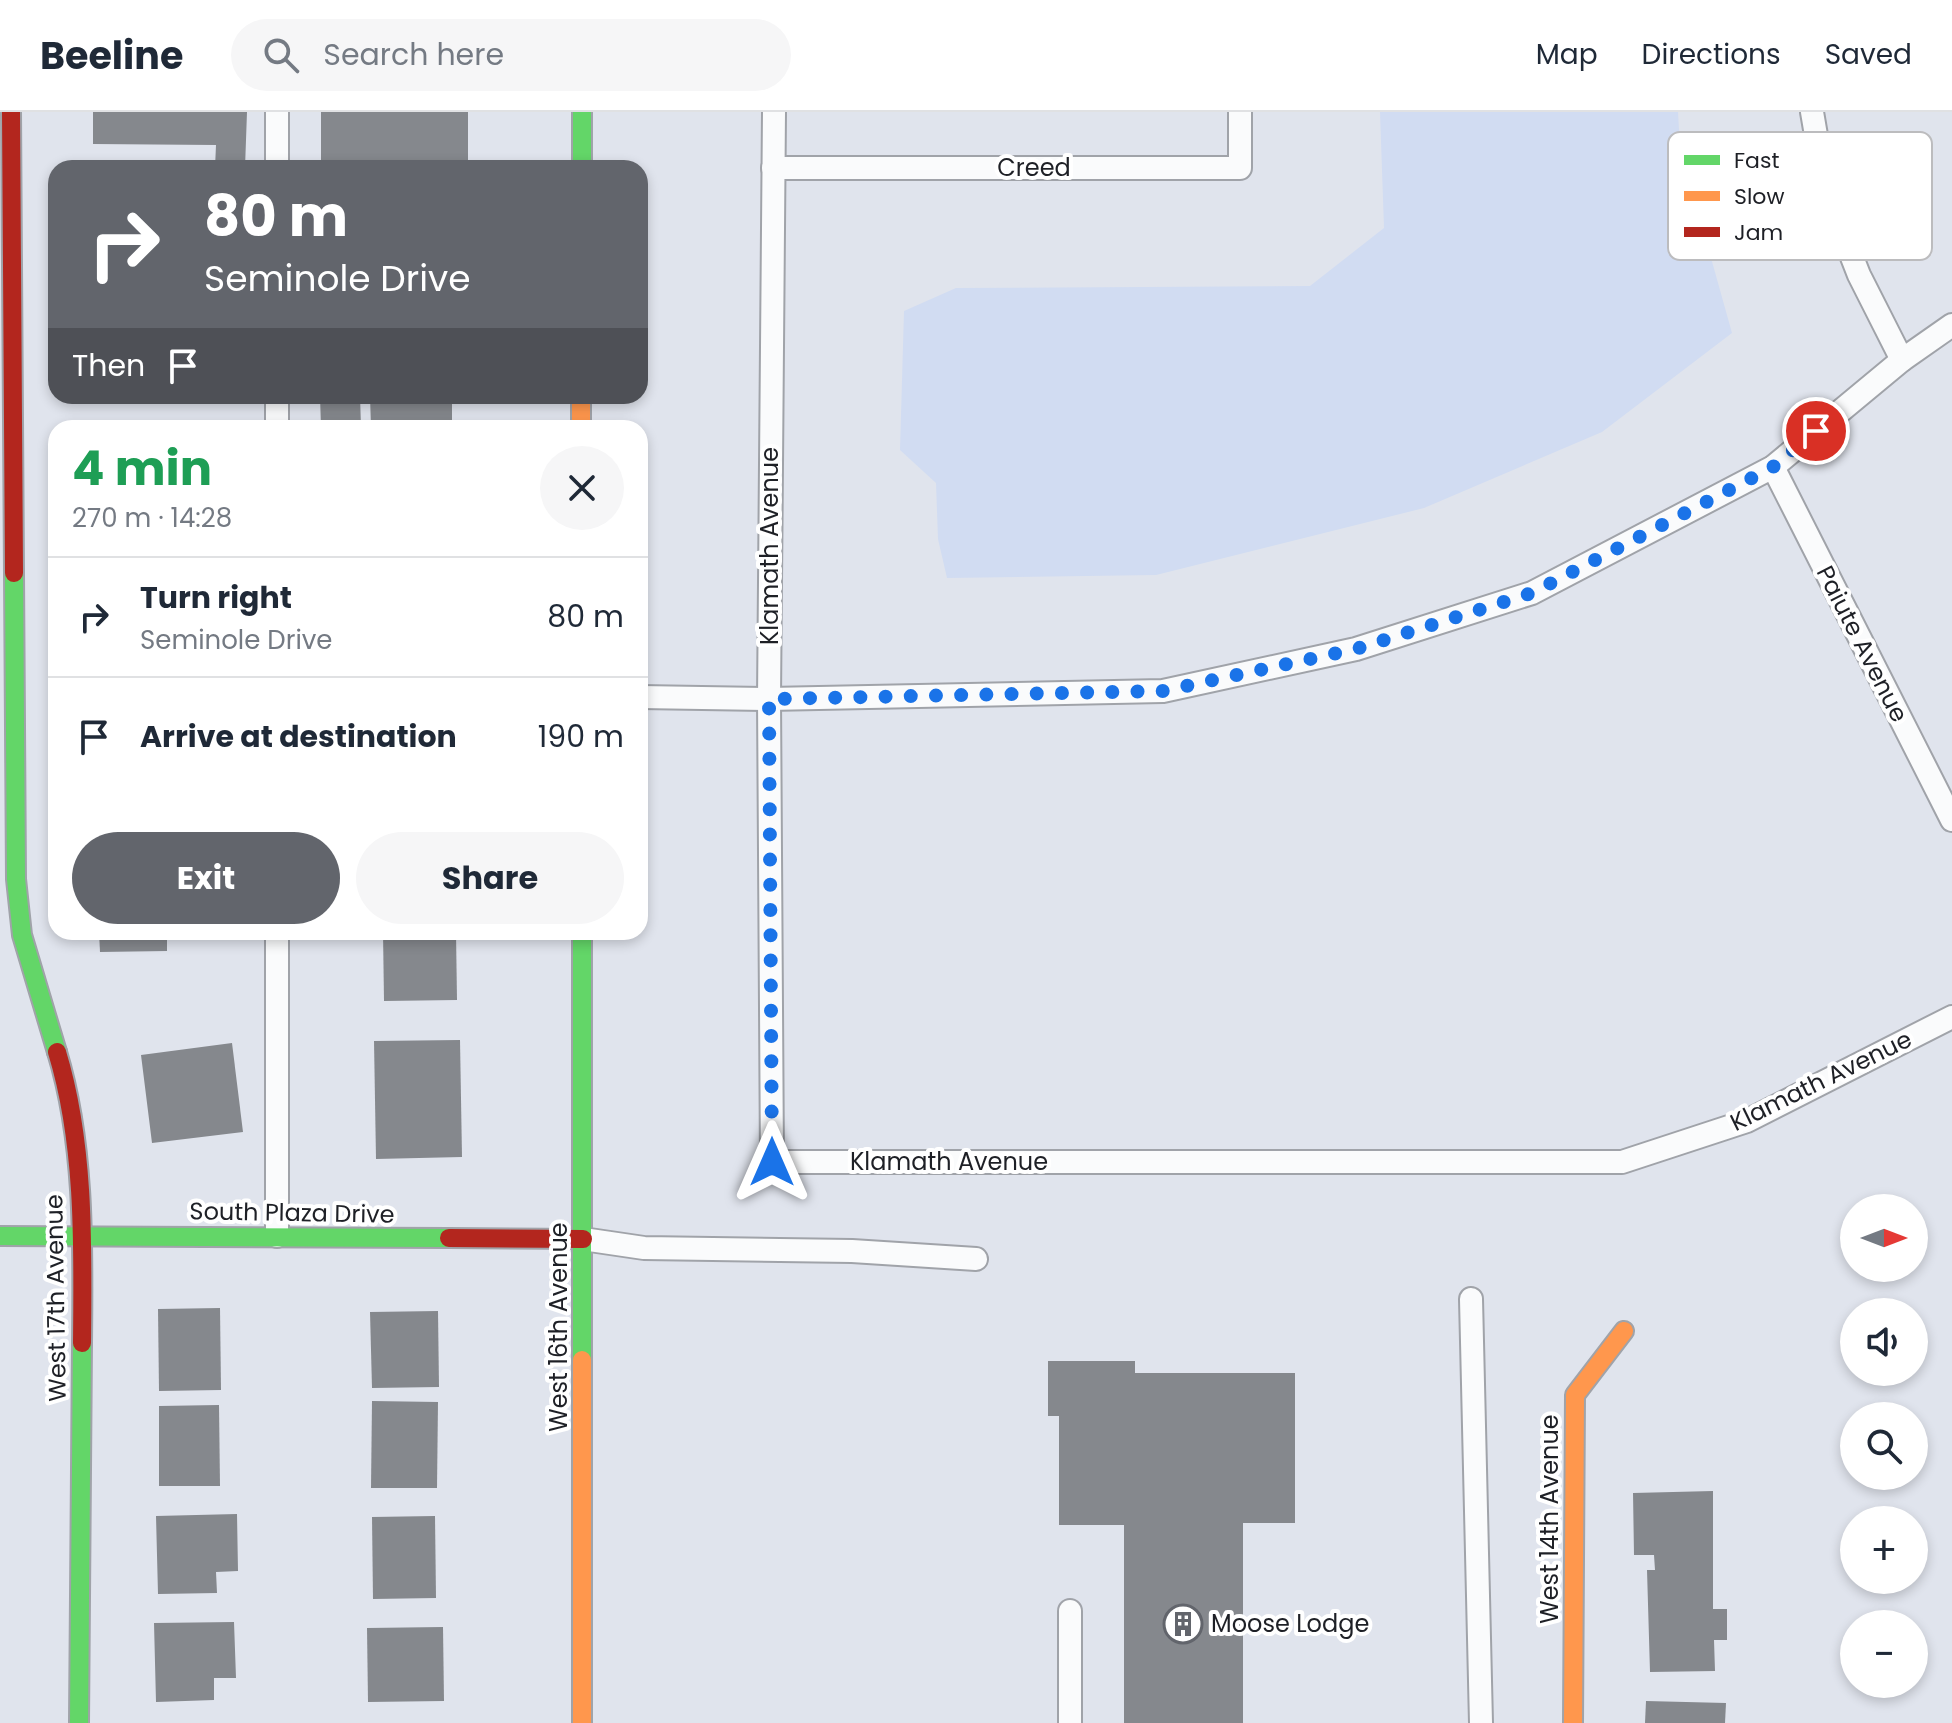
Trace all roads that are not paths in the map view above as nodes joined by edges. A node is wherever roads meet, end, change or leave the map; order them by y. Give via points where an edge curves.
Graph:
1 (11, 112) edge
2 (277, 112) edge
3 (582, 112) edge
4 (774, 112) edge
5 (1240, 112) edge
6 (1812, 112) edge
7 (1815, 132) edge
8 (277, 160) edge
9 (582, 160) edge
10 (773, 168) junction
11 (1853, 260) edge
12 (1952, 325) edge
13 (1902, 360) junction
14 (1773, 467) junction
15 (648, 697) edge
16 (769, 699) junction
17 (1952, 820) edge
18 (277, 940) edge
19 (582, 940) edge
20 (1952, 1017) edge
21 (83, 1234) junction
22 (0, 1236) edge
23 (277, 1236) junction
24 (583, 1239) junction
25 (976, 1259) dead end
26 (1471, 1299) dead end
27 (1624, 1331) dead end
28 (1070, 1611) dead end
29 (79, 1723) edge
30 (582, 1723) edge
31 (1070, 1723) edge
32 (1481, 1723) edge
33 (1573, 1723) edge

1 - 21 street, West 17th Avenue via 16,879 22,935 68,1088
2 - 8 lane
3 - 9 street
4 - 10 lane, Klamath Avenue
5 - 10 lane, Creed via 1240,168
6 - 7 lane
10 - 16 lane, Klamath Avenue
11 - 13 lane
12 - 13 lane
13 - 14 lane
14 - 16 lane via 1532,593 1356,649 1163,691
14 - 17 lane, Paiute Avenue
15 - 16 lane
16 - 20 lane, Klamath Avenue via 772,1162 1622,1162 1747,1121
18 - 23 lane
19 - 24 street, West 16th Avenue
21 - 22 street, South Plaza Drive
21 - 23 street, South Plaza Drive
21 - 29 street, West 17th Avenue
23 - 24 street, South Plaza Drive
24 - 25 lane via 644,1248
24 - 30 street, West 16th Avenue
26 - 32 lane
27 - 33 street, West 14th Avenue via 1575,1395
28 - 31 lane

